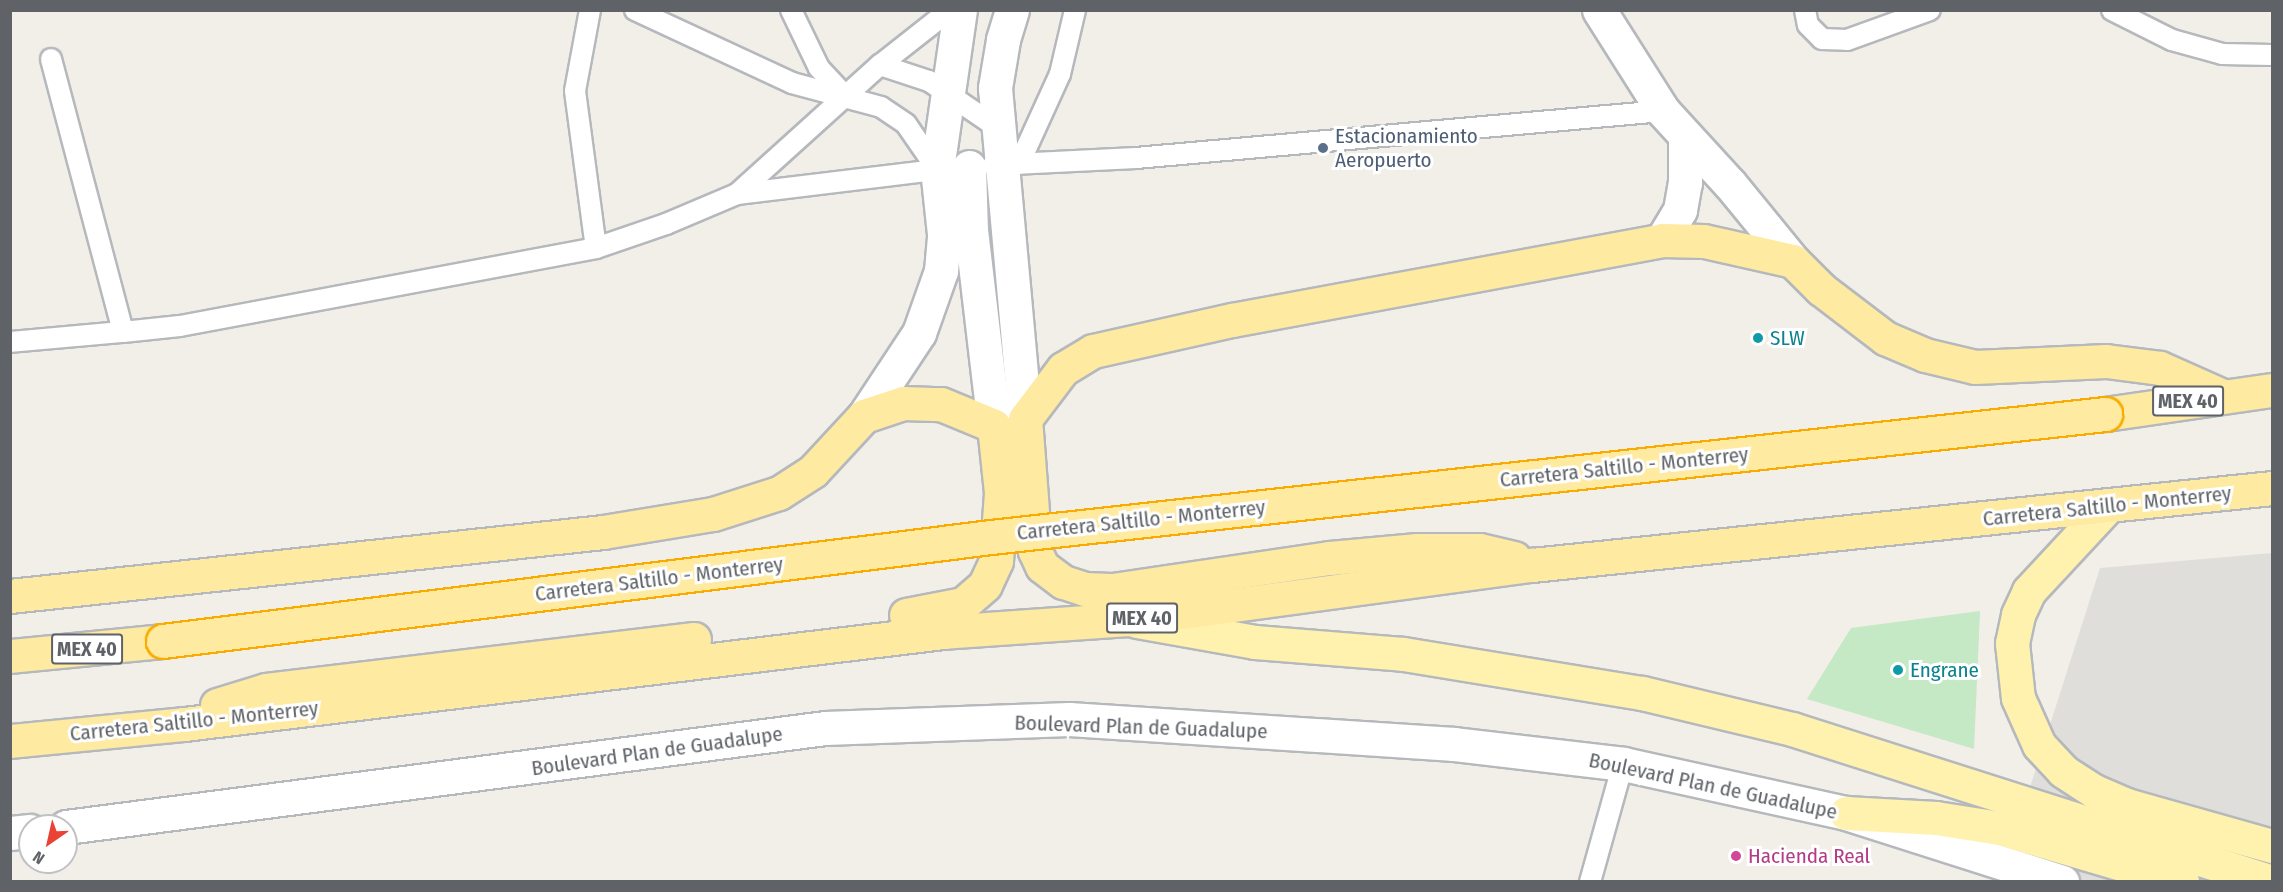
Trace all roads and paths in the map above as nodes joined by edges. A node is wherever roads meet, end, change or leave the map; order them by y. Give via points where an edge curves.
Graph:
1 (590, 10) edge
2 (791, 10) edge
3 (950, 10) edge
4 (960, 10) edge
5 (1012, 10) edge
6 (1075, 10) edge
7 (1599, 10) edge
8 (1805, 10) edge
9 (1930, 10) edge
10 (2112, 10) edge
11 (641, 12) edge
12 (2272, 55) edge
13 (51, 59) dead end
14 (880, 65) junction
15 (949, 93) junction
16 (845, 96) junction
17 (1663, 111) junction
18 (1001, 130) junction
19 (1686, 136) junction
20 (1011, 164) junction
21 (953, 168) junction
22 (737, 194) junction
23 (1662, 240) junction
24 (596, 248) junction
25 (1793, 261) junction
26 (123, 332) junction
27 (10, 342) edge
28 (2272, 390) edge
29 (2223, 396) junction
30 (864, 416) junction
31 (1009, 423) junction
32 (2272, 488) edge
33 (2107, 507) junction
34 (1532, 565) junction
35 (10, 596) edge
36 (1130, 619) junction
37 (10, 657) edge
38 (184, 724) junction
39 (10, 741) edge
40 (1623, 764) junction
41 (1846, 813) junction
42 (78, 825) edge
43 (2272, 846) edge
44 (1590, 882) edge
45 (2062, 882) edge
46 (2182, 882) edge
47 (2272, 882) edge

1 - 24 lane via 575,91
2 - 16 lane via 819,68
3 - 14 lane
4 - 15 street
5 - 18 street via 995,88
6 - 20 lane via 1060,74
7 - 17 street
8 - 9 lane via 1808,25 1822,39 1847,40
10 - 12 lane via 2172,40 2222,54
11 - 16 lane via 792,83
13 - 26 lane
14 - 15 lane via 929,81
14 - 16 lane
15 - 18 lane
15 - 21 street
16 - 21 lane via 881,107 906,124
16 - 22 lane
17 - 19 street
17 - 20 lane via 1136,158
18 - 20 street
19 - 23 street via 1680,210
19 - 25 street
20 - 21 lane
20 - 31 street
21 - 22 lane
21 - 30 street via 941,271 920,333
21 - 31 street via 972,230
22 - 24 lane
23 - 25 highway via 1704,241
23 - 31 highway via 1232,320 1093,351 1063,369
24 - 26 lane via 180,326
25 - 29 highway via 1821,289 1886,339 1925,355 1975,367 2106,361 2160,368
26 - 27 lane
28 - 29 highway, Carretera Saltillo - Monterrey / MEX 40
29 - 37 highway, Carretera Saltillo - Monterrey / MEX 40, bridge via 2105,414 991,537
30 - 31 highway via 903,403 923,402
30 - 35 highway via 813,471 779,493 713,514 603,532
31 - 34 highway via 1023,430 1035,551 1042,566 1063,582 1085,589 1112,590 1329,558 1417,550 1479,550
31 - 38 highway via 996,561 986,585 963,604 932,612 266,690 222,702
32 - 33 highway, Carretera Saltillo - Monterrey / MEX 40
33 - 34 highway, Carretera Saltillo - Monterrey / MEX 40
33 - 43 main road via 2029,591 2018,615 2012,643 2018,698 2038,744 2063,771 2094,791 2127,805
34 - 36 highway, Carretera Saltillo - Monterrey / MEX 40
36 - 38 highway, Carretera Saltillo - Monterrey / MEX 40 via 943,632
36 - 47 main road via 1255,642 1403,654 1642,693 1792,729
38 - 39 highway, Carretera Saltillo - Monterrey / MEX 40
40 - 41 street, Boulevard Plan de Guadalupe
40 - 42 street, Boulevard Plan de Guadalupe via 1454,744 1069,719 825,728
40 - 44 lane
41 - 45 street, Boulevard Plan de Guadalupe
41 - 46 main road via 1936,818 1999,828

